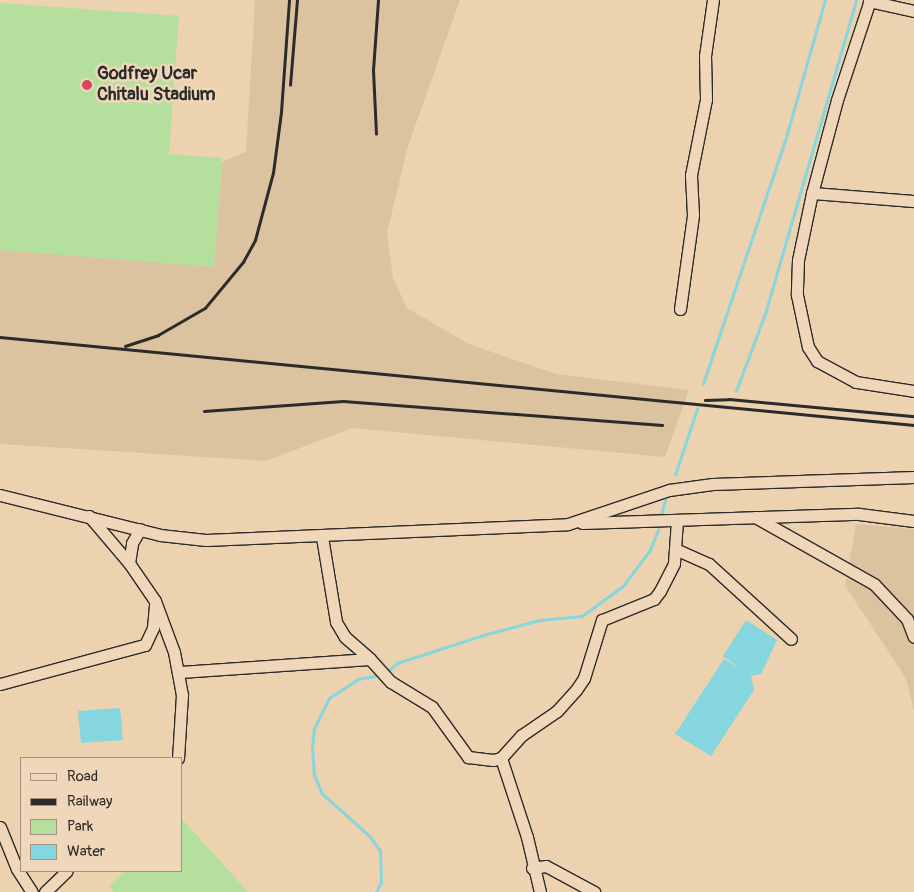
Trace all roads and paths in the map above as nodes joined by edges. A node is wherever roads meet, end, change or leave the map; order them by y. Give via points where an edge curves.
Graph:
1 (713, 0) edge
2 (869, 1) edge
3 (914, 11) edge
4 (812, 193) junction
5 (914, 202) edge
6 (680, 309) dead end
7 (914, 390) edge
8 (914, 478) edge
9 (0, 495) edge
10 (89, 516) junction
11 (755, 517) junction
12 (678, 520) junction
13 (914, 521) edge
14 (568, 524) junction
15 (140, 529) junction
16 (322, 537) junction
17 (675, 549) junction
18 (129, 562) junction
19 (155, 601) junction
20 (914, 637) edge
21 (791, 638) dead end
22 (374, 662) junction
23 (180, 672) junction
24 (0, 684) edge
25 (178, 757) edge
26 (501, 758) junction
27 (0, 827) edge
28 (532, 868) junction
29 (67, 872) edge
30 (32, 892) edge
31 (45, 892) edge
32 (540, 892) edge
33 (594, 892) edge

1 - 6 street via 705,56 706,99 690,175 693,215 684,302
2 - 3 street
2 - 4 street via 836,100
4 - 5 street
4 - 7 street via 798,260 796,295 808,347 817,360 856,382
8 - 14 street via 706,485 669,490
9 - 10 street
10 - 15 street
10 - 18 street
11 - 12 street
11 - 13 street via 859,514
11 - 20 street via 874,584 907,619
12 - 14 street
12 - 17 street
14 - 16 street
15 - 16 street via 160,535 206,540
15 - 18 street via 132,543
16 - 22 street via 336,622 345,637
17 - 21 street via 709,564
17 - 26 street via 669,578 654,599 602,620 584,678 576,690 557,711 522,735
18 - 19 street
19 - 23 street
19 - 24 street via 153,628 145,645
22 - 23 street
22 - 26 street via 391,682 432,707 468,757 478,761
23 - 25 street
26 - 28 street via 527,837
27 - 30 street via 17,869
28 - 32 street
28 - 33 street via 546,866
29 - 31 street

